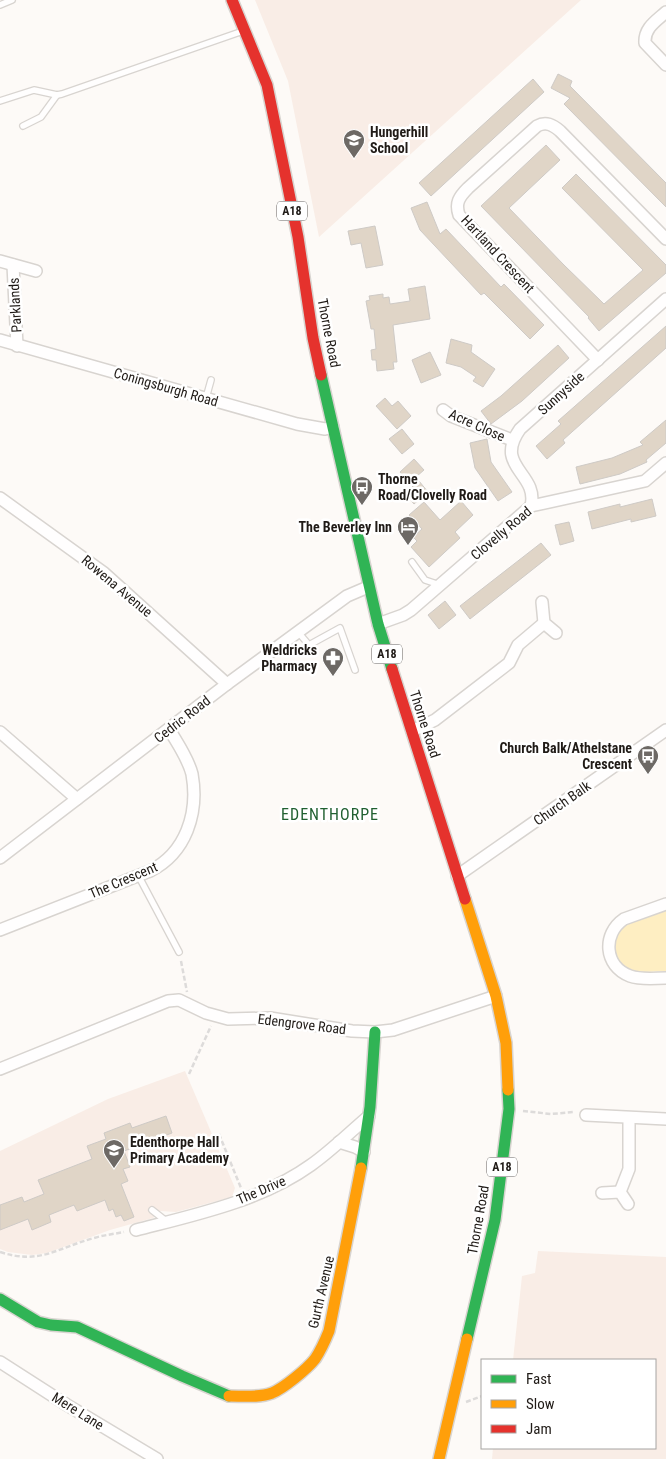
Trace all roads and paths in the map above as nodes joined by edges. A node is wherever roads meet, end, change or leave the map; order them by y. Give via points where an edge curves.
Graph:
1 (12, 0) edge
2 (232, 0) edge
3 (0, 5) edge
4 (666, 12) edge
5 (245, 31) junction
6 (666, 66) edge
7 (57, 95) junction
8 (0, 101) edge
9 (23, 126) dead end
10 (666, 239) edge
11 (0, 261) edge
12 (13, 265) junction
13 (36, 271) dead end
14 (666, 299) edge
15 (0, 340) edge
16 (17, 346) junction
17 (598, 360) junction
18 (211, 380) dead end
19 (206, 398) junction
20 (443, 410) dead end
21 (333, 427) junction
22 (512, 440) junction
23 (666, 463) edge
24 (0, 498) edge
25 (531, 506) junction
26 (412, 562) dead end
27 (440, 585) junction
28 (368, 587) junction
29 (542, 602) dead end
30 (544, 623) junction
31 (378, 624) junction
32 (298, 632) junction
33 (556, 633) dead end
34 (354, 670) dead end
35 (227, 684) junction
36 (169, 729) junction
37 (666, 730) edge
38 (412, 731) junction
39 (0, 732) edge
40 (77, 799) junction
41 (0, 858) edge
42 (138, 875) junction
43 (457, 876) junction
44 (666, 904) edge
45 (0, 930) edge
46 (179, 952) joint
47 (666, 978) edge
48 (496, 996) junction
49 (190, 1004) junction
50 (216, 1016) junction
51 (374, 1032) junction
52 (0, 1069) edge
53 (189, 1074) dead end
54 (509, 1109) junction
55 (586, 1115) joint
56 (369, 1116) junction
57 (629, 1118) junction
58 (666, 1119) edge
59 (219, 1134) dead end
60 (339, 1142) junction
61 (364, 1152) junction
62 (620, 1192) junction
63 (602, 1193) dead end
64 (245, 1198) junction
65 (628, 1204) dead end
66 (152, 1210) dead end
67 (167, 1222) junction
68 (136, 1230) joint
69 (0, 1252) edge
70 (0, 1299) edge
71 (0, 1362) edge
72 (157, 1459) edge
73 (439, 1459) edge

1 - 3 lane
2 - 5 main road, Thorne Road / A18
4 - 6 street via 651,25 644,37 645,43
5 - 7 lane
5 - 21 main road, Thorne Road / A18 via 267,85 298,237 313,338
7 - 8 lane via 34,90
7 - 9 lane via 41,117
10 - 17 street, Hartland Crescent via 550,124 537,126 459,199 456,205 459,215
11 - 12 street, Parklands
12 - 13 street, Parklands
12 - 16 street, Parklands
14 - 17 street, Sunnyside
15 - 16 street, Coningsburgh Road
16 - 19 street, Coningsburgh Road
17 - 22 street, Sunnyside via 520,429
18 - 19 lane
19 - 21 street, Coningsburgh Road via 298,424 325,429
20 - 22 street, Acre Close via 450,416
21 - 28 main road, Thorne Road / A18
22 - 25 street via 514,465 531,487
23 - 25 street, Clovelly Road via 644,481
24 - 35 street, Rowena Avenue via 104,573
25 - 27 street, Clovelly Road
26 - 27 lane via 426,580
27 - 31 street, Clovelly Road via 411,610
28 - 31 main road, Thorne Road / A18
28 - 32 street, Cedric Road via 347,596
29 - 30 street
30 - 33 street
30 - 38 street via 518,645 509,663 435,720
31 - 38 main road, Thorne Road / A18
32 - 34 lane via 309,645 340,628
32 - 35 street, Cedric Road
35 - 36 street, Cedric Road
36 - 40 street, Cedric Road
36 - 42 street, The Crescent via 192,774 190,824 172,857
37 - 43 street, Church Balk
38 - 43 main road, Thorne Road / A18
39 - 40 street
40 - 41 street, Cedric Road
42 - 45 street, The Crescent
42 - 46 lane
43 - 48 main road, Thorne Road / A18
44 - 47 street via 618,923 609,937 608,950 613,962 628,975
46 - 49 path
48 - 51 street, Edengrove Road via 393,1030
48 - 54 main road, Thorne Road / A18 via 506,1043
49 - 50 street, Edengrove Road
49 - 52 street, Edengrove Road via 168,1001
50 - 51 street, Edengrove Road via 228,1019 270,1018
50 - 53 path
51 - 56 main road, Gurth Avenue
54 - 55 path
54 - 73 main road, Thorne Road / A18 via 495,1220
55 - 57 street
56 - 60 street, The Drive
56 - 61 main road, Gurth Avenue
57 - 58 street
57 - 62 street via 628,1170
59 - 64 path
60 - 61 street
60 - 64 street, The Drive via 311,1165
61 - 70 main road, Gurth Avenue via 329,1331 314,1360 272,1393 229,1396 77,1327 38,1322
62 - 63 street
62 - 65 street
64 - 67 street, The Drive
66 - 67 lane
67 - 68 street, The Drive
68 - 69 path via 94,1238 44,1256 27,1257
71 - 72 street, Mere Lane

